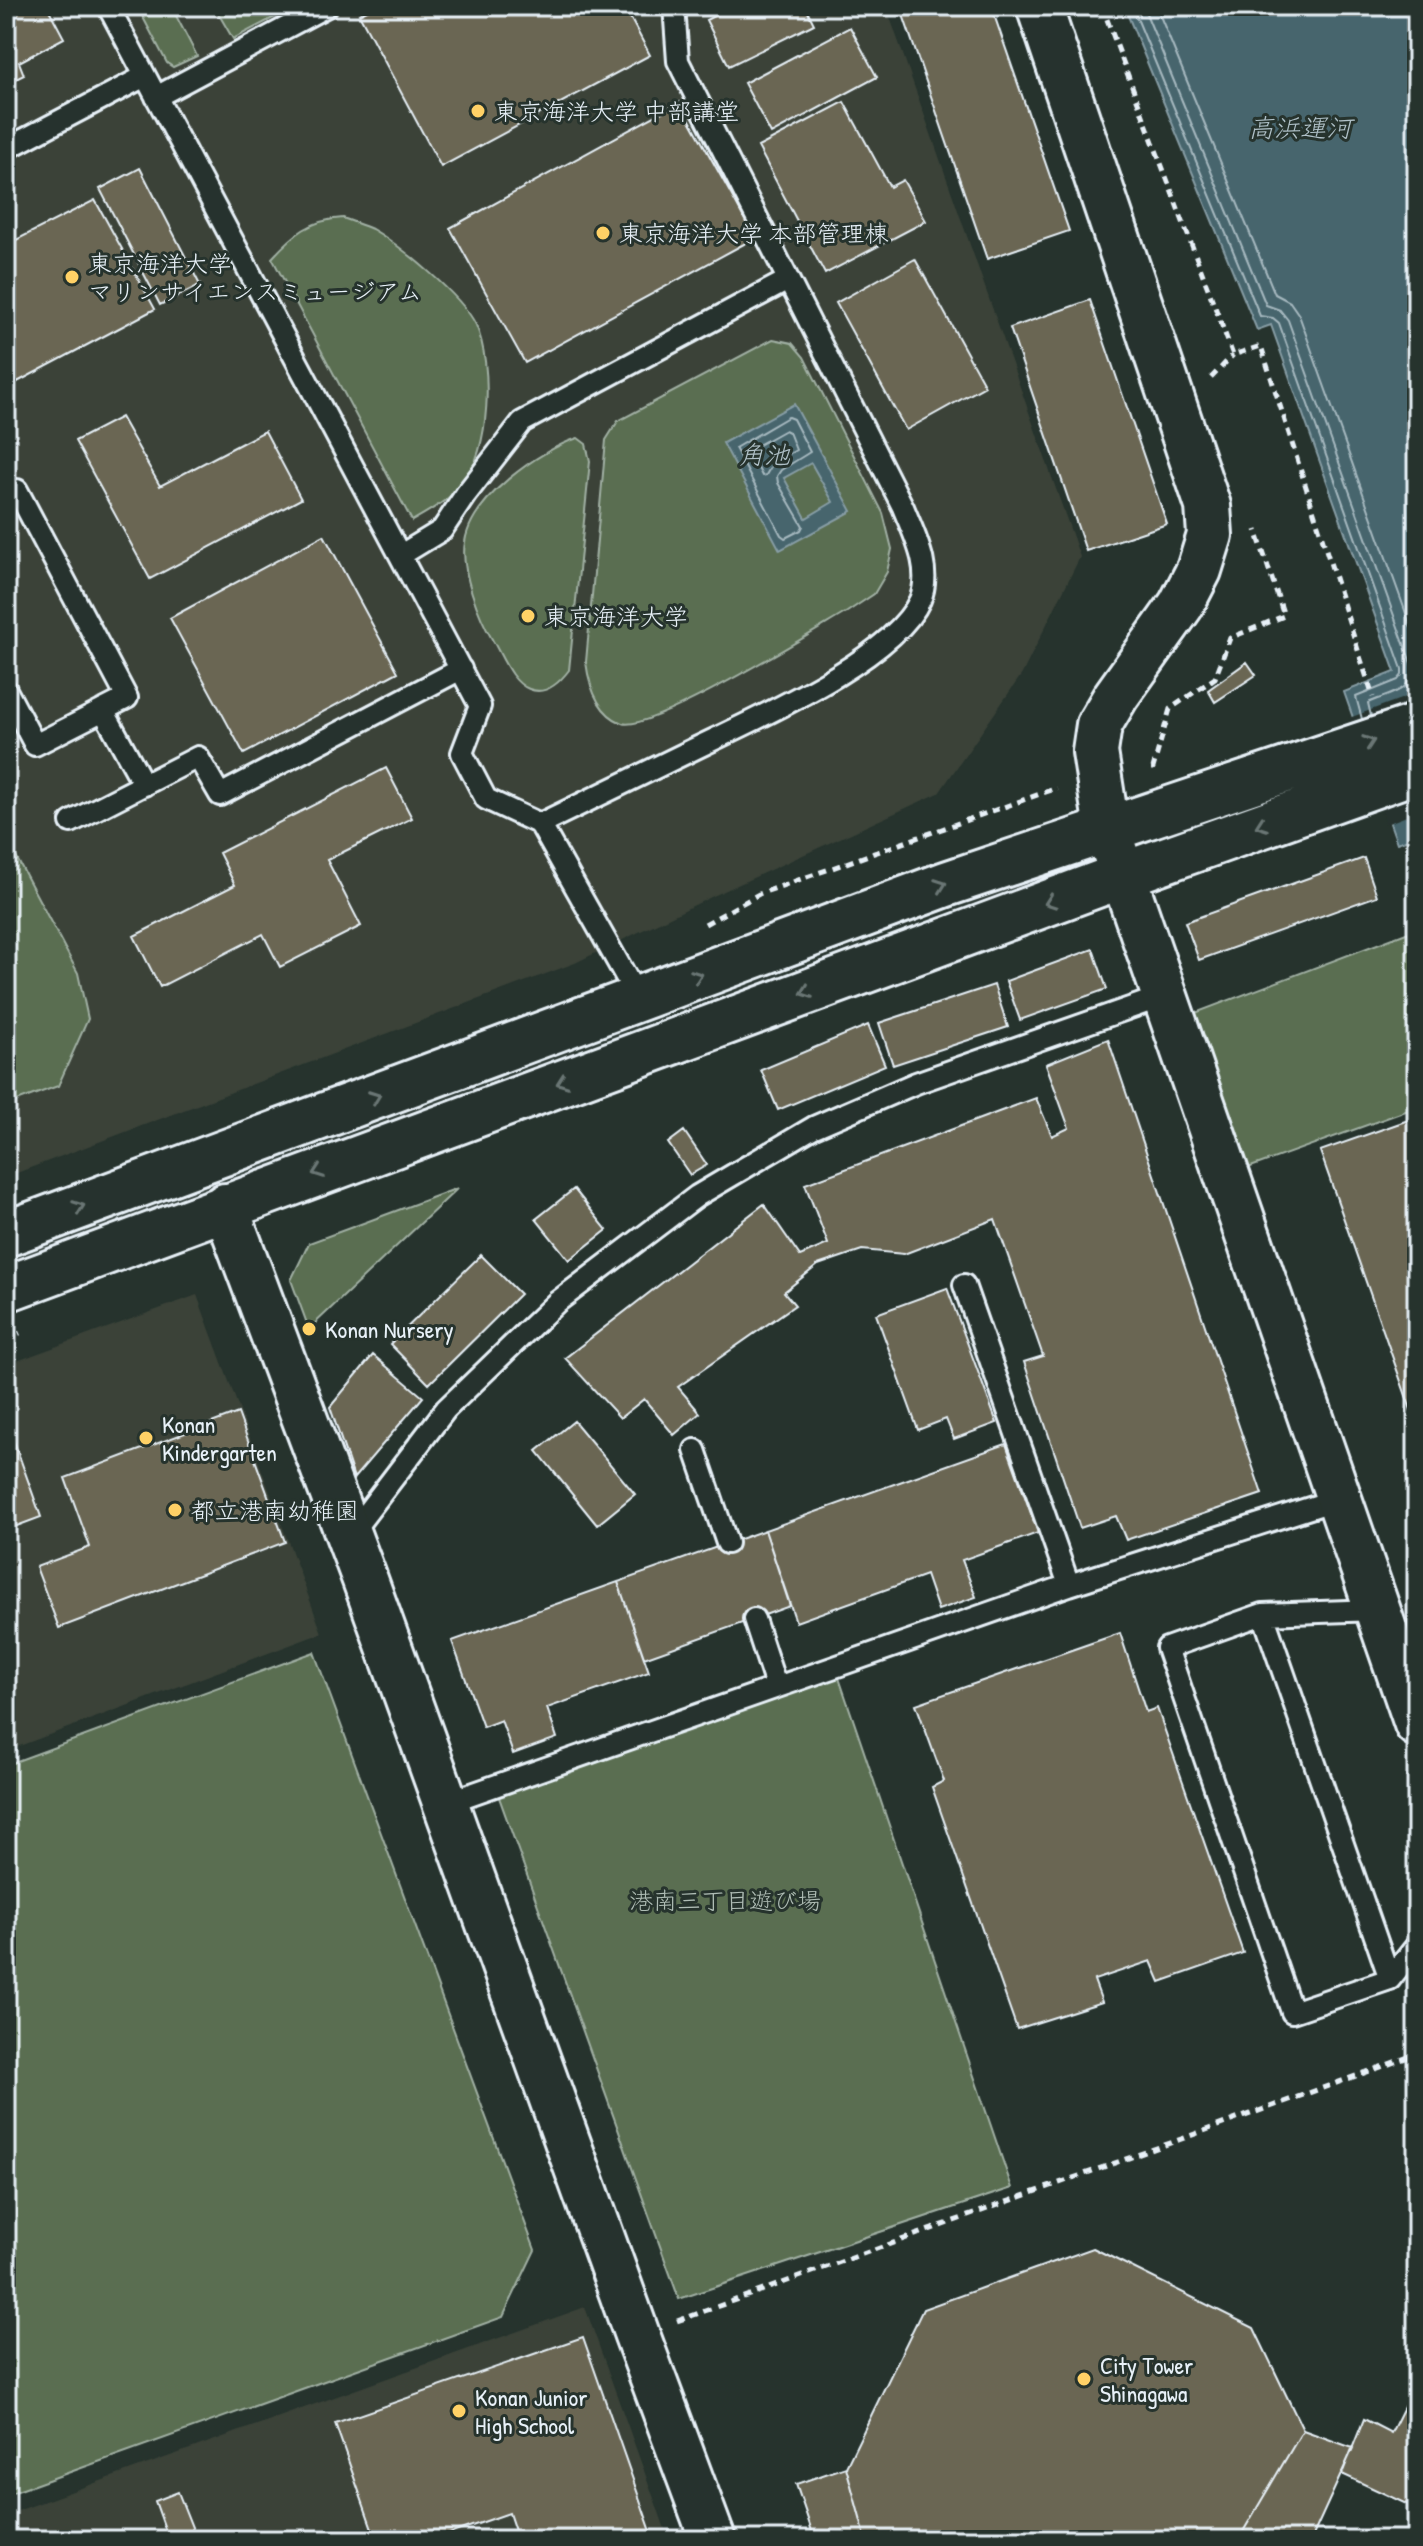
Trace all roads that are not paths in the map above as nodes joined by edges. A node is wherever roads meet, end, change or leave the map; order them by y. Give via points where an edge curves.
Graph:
1 (108, 6) edge
2 (327, 6) edge
3 (674, 6) edge
4 (1039, 6) edge
5 (145, 76) junction
6 (156, 97) junction
7 (6, 149) edge
8 (788, 280) junction
9 (17, 490) dead end
10 (401, 555) junction
11 (461, 669) junction
12 (6, 690) edge
13 (103, 710) junction
14 (1417, 726) edge
15 (1417, 770) edge
16 (1328, 779) junction
17 (144, 785) junction
18 (71, 822) dead end
19 (540, 824) junction
20 (1107, 829) junction
21 (1123, 875) junction
22 (1164, 996) junction
23 (638, 998) junction
24 (225, 1206) junction
25 (6, 1234) edge
26 (964, 1285) dead end
27 (6, 1289) edge
28 (695, 1450) dead end
29 (1338, 1499) junction
30 (349, 1536) junction
31 (727, 1543) dead end
32 (1069, 1585) junction
33 (1377, 1610) junction
34 (1263, 1614) junction
35 (754, 1619) dead end
36 (776, 1686) junction
37 (1417, 1724) edge
38 (446, 1803) junction
39 (1417, 1945) edge
40 (1390, 1979) junction
41 (713, 2540) edge

1 - 5 lane
2 - 6 lane
3 - 8 lane via 678,61
4 - 20 street via 1208,506 1210,535 1199,570 1099,725 1095,752
5 - 6 lane
5 - 7 lane
6 - 10 lane
8 - 10 lane via 522,422 442,530
8 - 19 lane via 903,507 925,566 920,598 900,628 815,688
9 - 13 lane via 127,698
10 - 11 lane
11 - 17 lane via 220,795 198,757
11 - 19 lane via 480,706 462,753 486,799
12 - 13 lane via 35,745
13 - 17 lane
16 -> 14 street
15 - 16 street
16 - 20 street
16 -> 21 street
17 - 18 lane
19 - 23 lane
20 - 21 street
23 -> 20 street
21 - 22 street
21 -> 24 street
22 - 29 street
22 - 30 lane via 814,1127 697,1196 557,1302 457,1399
25 -> 23 street
24 - 27 street
24 - 30 street
26 - 32 lane
28 - 31 lane
29 - 32 lane
29 - 33 street
30 - 38 street
32 - 36 lane
33 - 34 lane
33 - 37 street
34 - 40 lane
34 - 40 lane via 1167,1648 1292,2012
35 - 36 lane
36 - 38 lane
38 - 41 street
39 - 40 lane

